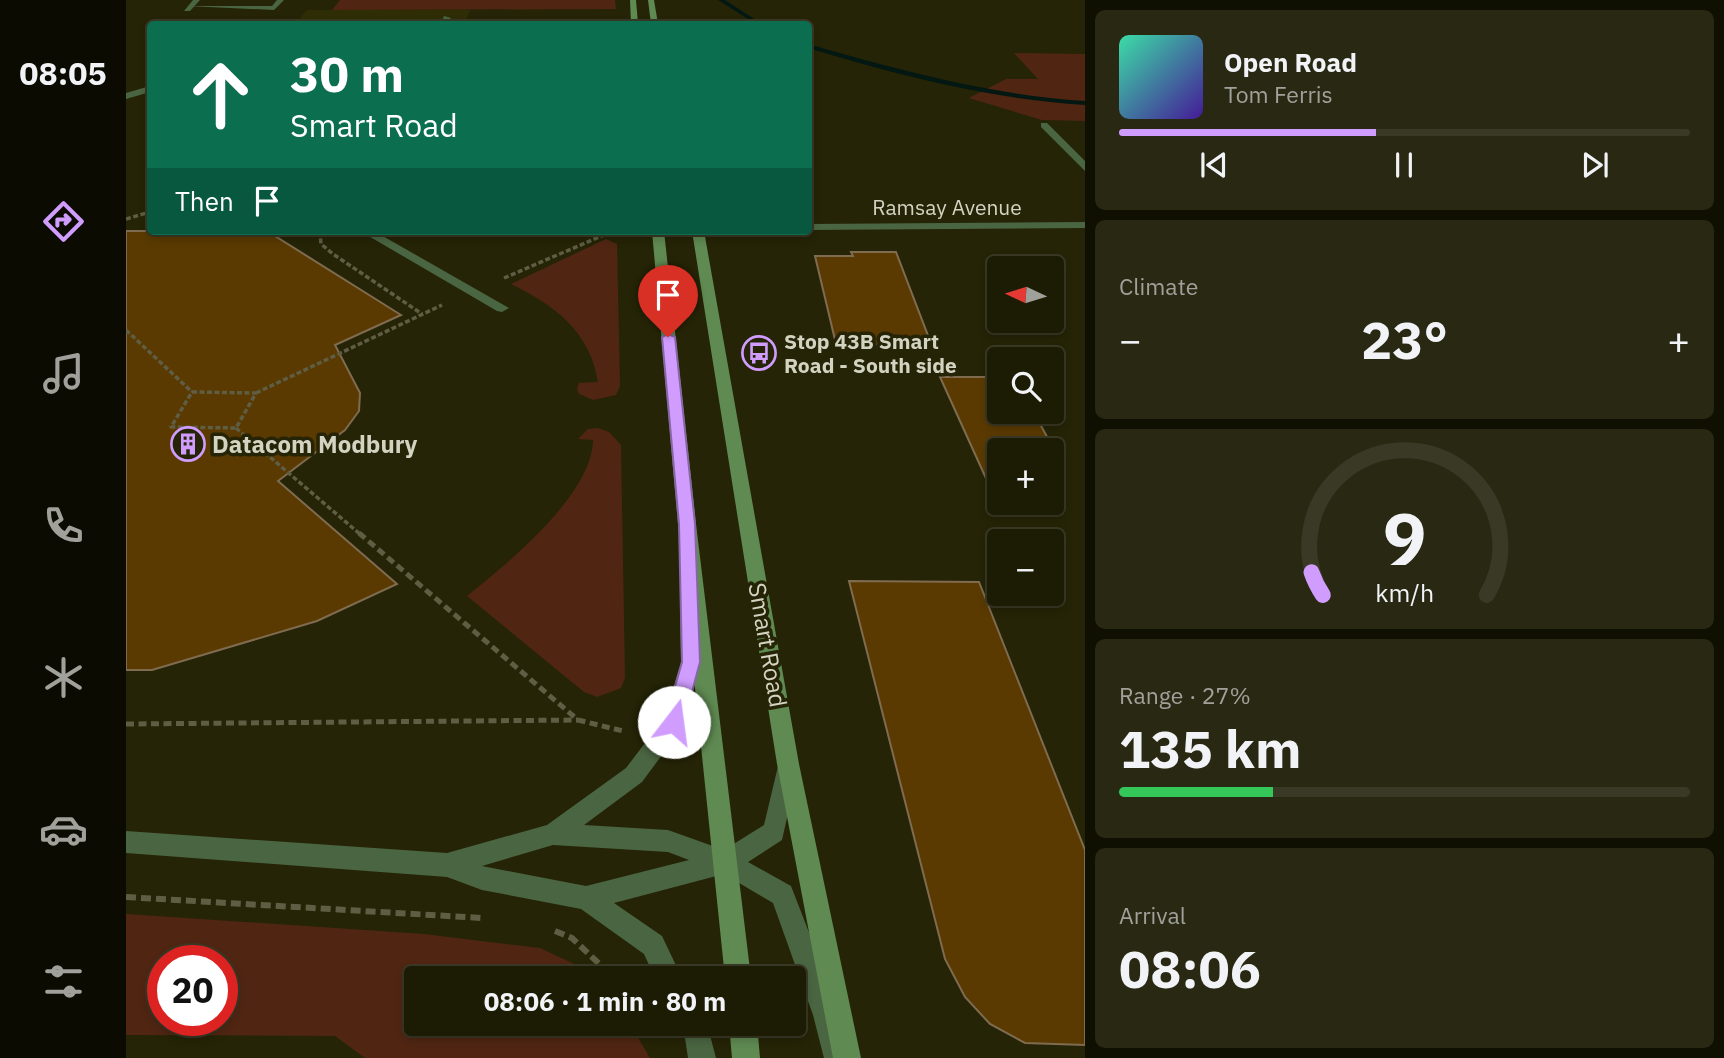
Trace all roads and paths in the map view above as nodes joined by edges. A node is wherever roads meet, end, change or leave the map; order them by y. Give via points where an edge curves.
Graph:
1 (197, 0) edge
2 (281, 0) edge
3 (633, 0) edge
4 (651, 0) edge
5 (635, 21) edge
6 (654, 21) edge
7 (147, 90) edge
8 (126, 96) edge
9 (1044, 125) dead end
10 (1085, 169) edge
11 (147, 213) edge
12 (126, 219) edge
13 (1085, 225) edge
14 (812, 228) edge
15 (320, 235) edge
16 (373, 235) edge
17 (604, 235) edge
18 (659, 235) edge
19 (699, 235) edge
20 (473, 291) junction
21 (502, 308) dead end
22 (422, 315) junction
23 (126, 330) edge
24 (192, 392) junction
25 (256, 393) junction
26 (236, 428) junction
27 (687, 524) junction
28 (578, 720) junction
29 (126, 724) edge
30 (625, 731) dead end
31 (788, 764) junction
32 (553, 834) junction
33 (126, 842) edge
34 (726, 862) junction
35 (447, 865) junction
36 (126, 897) edge
37 (586, 898) junction
38 (494, 919) dead end
39 (547, 929) dead end
40 (601, 966) edge
41 (663, 966) edge
42 (737, 966) edge
43 (698, 1036) edge
44 (744, 1036) edge
45 (702, 1058) edge
46 (746, 1058) edge
47 (838, 1058) edge
48 (847, 1058) edge

1 - 2 street via 188,7 274,8
3 - 5 main road
4 - 6 main road
7 - 8 street
9 - 10 street
11 - 12 path
13 - 14 street, Ramsay Avenue
15 - 22 path via 321,244 333,254
16 - 20 street
17 - 20 path
18 - 27 main road
19 - 31 main road, Smart Road
20 - 21 street
20 - 22 path
22 - 25 path
23 - 24 path
24 - 25 path
24 - 26 path via 171,427
25 - 26 path
26 - 28 path
27 - 32 street via 691,662 674,722 634,775
27 - 34 main road
28 - 29 path
28 - 30 path
31 - 34 street via 775,832
31 - 48 main road, Smart Road
32 - 34 street via 668,841
32 - 35 street
33 - 35 street
34 - 37 street
34 - 42 main road
34 - 47 street via 782,895 827,1015
35 - 37 street via 482,878
36 - 38 path
37 - 41 street via 653,945
39 - 40 path via 572,938
43 - 45 street
44 - 46 main road

